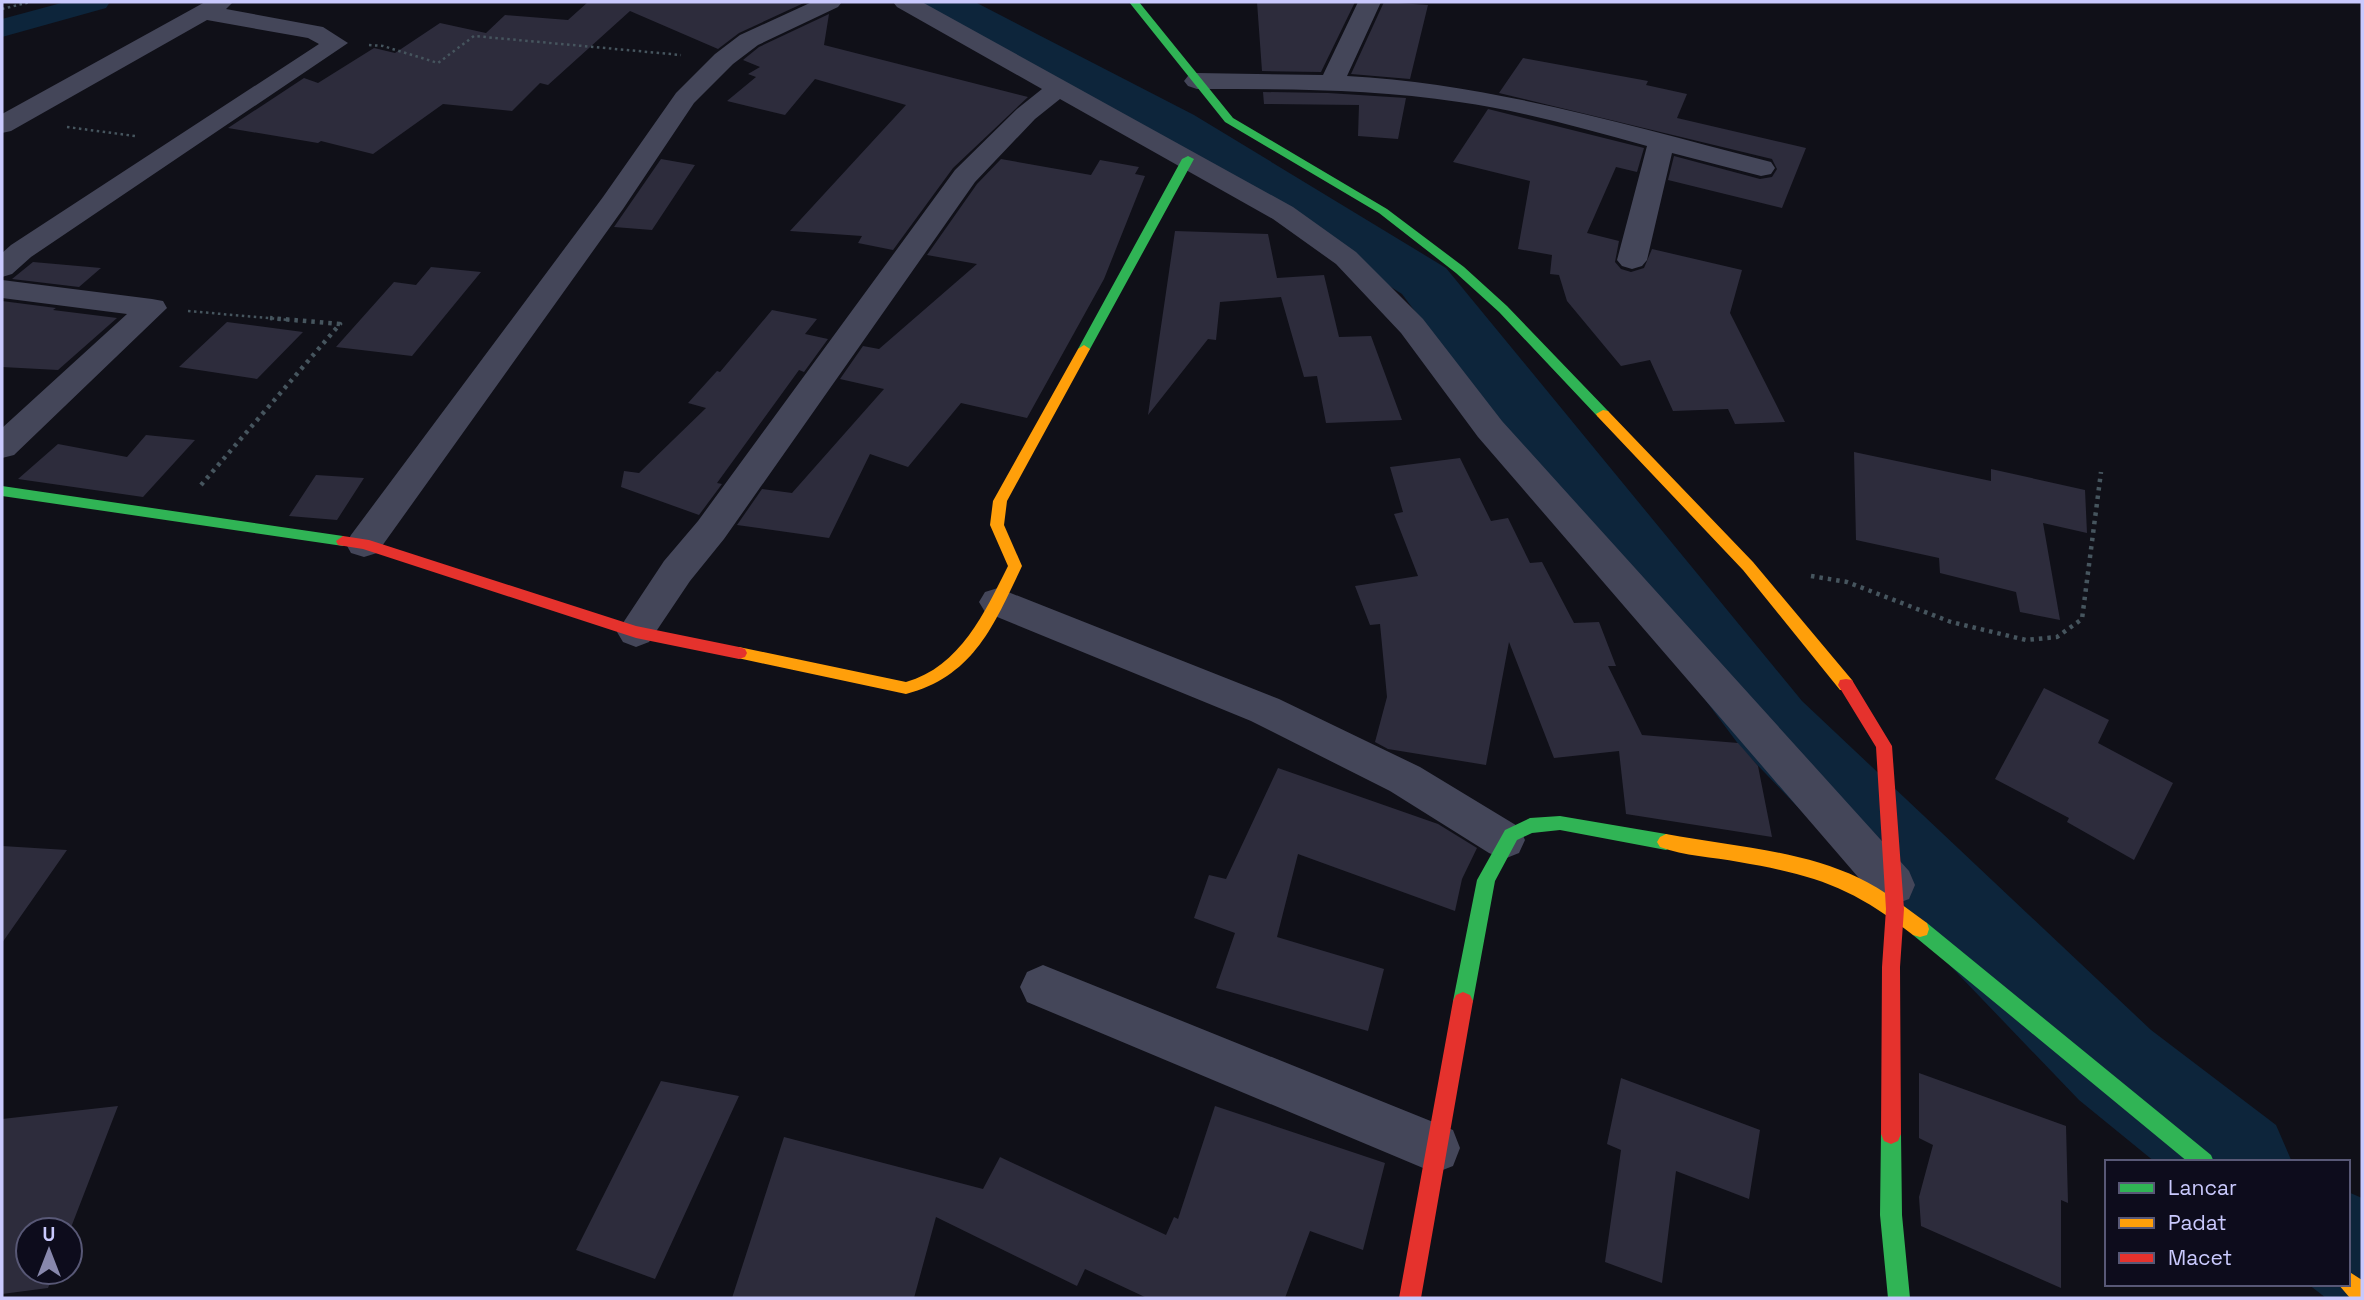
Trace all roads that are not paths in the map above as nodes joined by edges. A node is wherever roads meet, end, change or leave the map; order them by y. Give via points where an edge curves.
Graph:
1 (830, 2) edge
2 (905, 2) edge
3 (1134, 2) edge
4 (1368, 2) edge
5 (212, 7) edge
6 (1197, 80) junction
7 (1332, 82) junction
8 (1059, 87) junction
9 (7, 122) edge
10 (1661, 142) junction
11 (1188, 159) junction
12 (1760, 168) dead end
13 (1632, 260) dead end
14 (2, 268) edge
15 (2, 289) edge
16 (2, 447) edge
17 (2, 491) edge
18 (364, 544) junction
19 (998, 602) junction
20 (636, 632) junction
21 (1504, 840) junction
22 (1894, 897) junction
23 (1042, 987) dead end
24 (1435, 1148) junction
25 (2202, 1160) edge
26 (1410, 1298) edge
27 (1899, 1298) edge

1 - 18 street via 748,40 685,98
2 - 8 street
3 - 6 street
4 - 7 street
5 - 9 street
5 - 14 street via 315,32 337,43 21,251
6 - 7 street
6 - 22 street via 1229,120 1383,211 1460,270 1503,309 1748,566 1843,680 1884,746
7 - 10 street via 1498,101
8 - 11 street
8 - 20 street via 965,176
10 - 12 street
10 - 13 street
11 - 19 street via 1000,500 997,525 1015,566
11 - 22 street via 1283,213 1346,258 1403,316 1490,429
15 - 16 street via 152,307
17 - 18 street
18 - 20 street
19 - 20 street via 949,666 926,685 906,688
19 - 21 street via 1265,710 1405,779
21 - 22 street via 1534,823 1560,823 1782,863
21 - 24 street via 1486,880
22 - 25 street
22 - 27 street via 1891,1215
23 - 24 street
24 - 26 street

